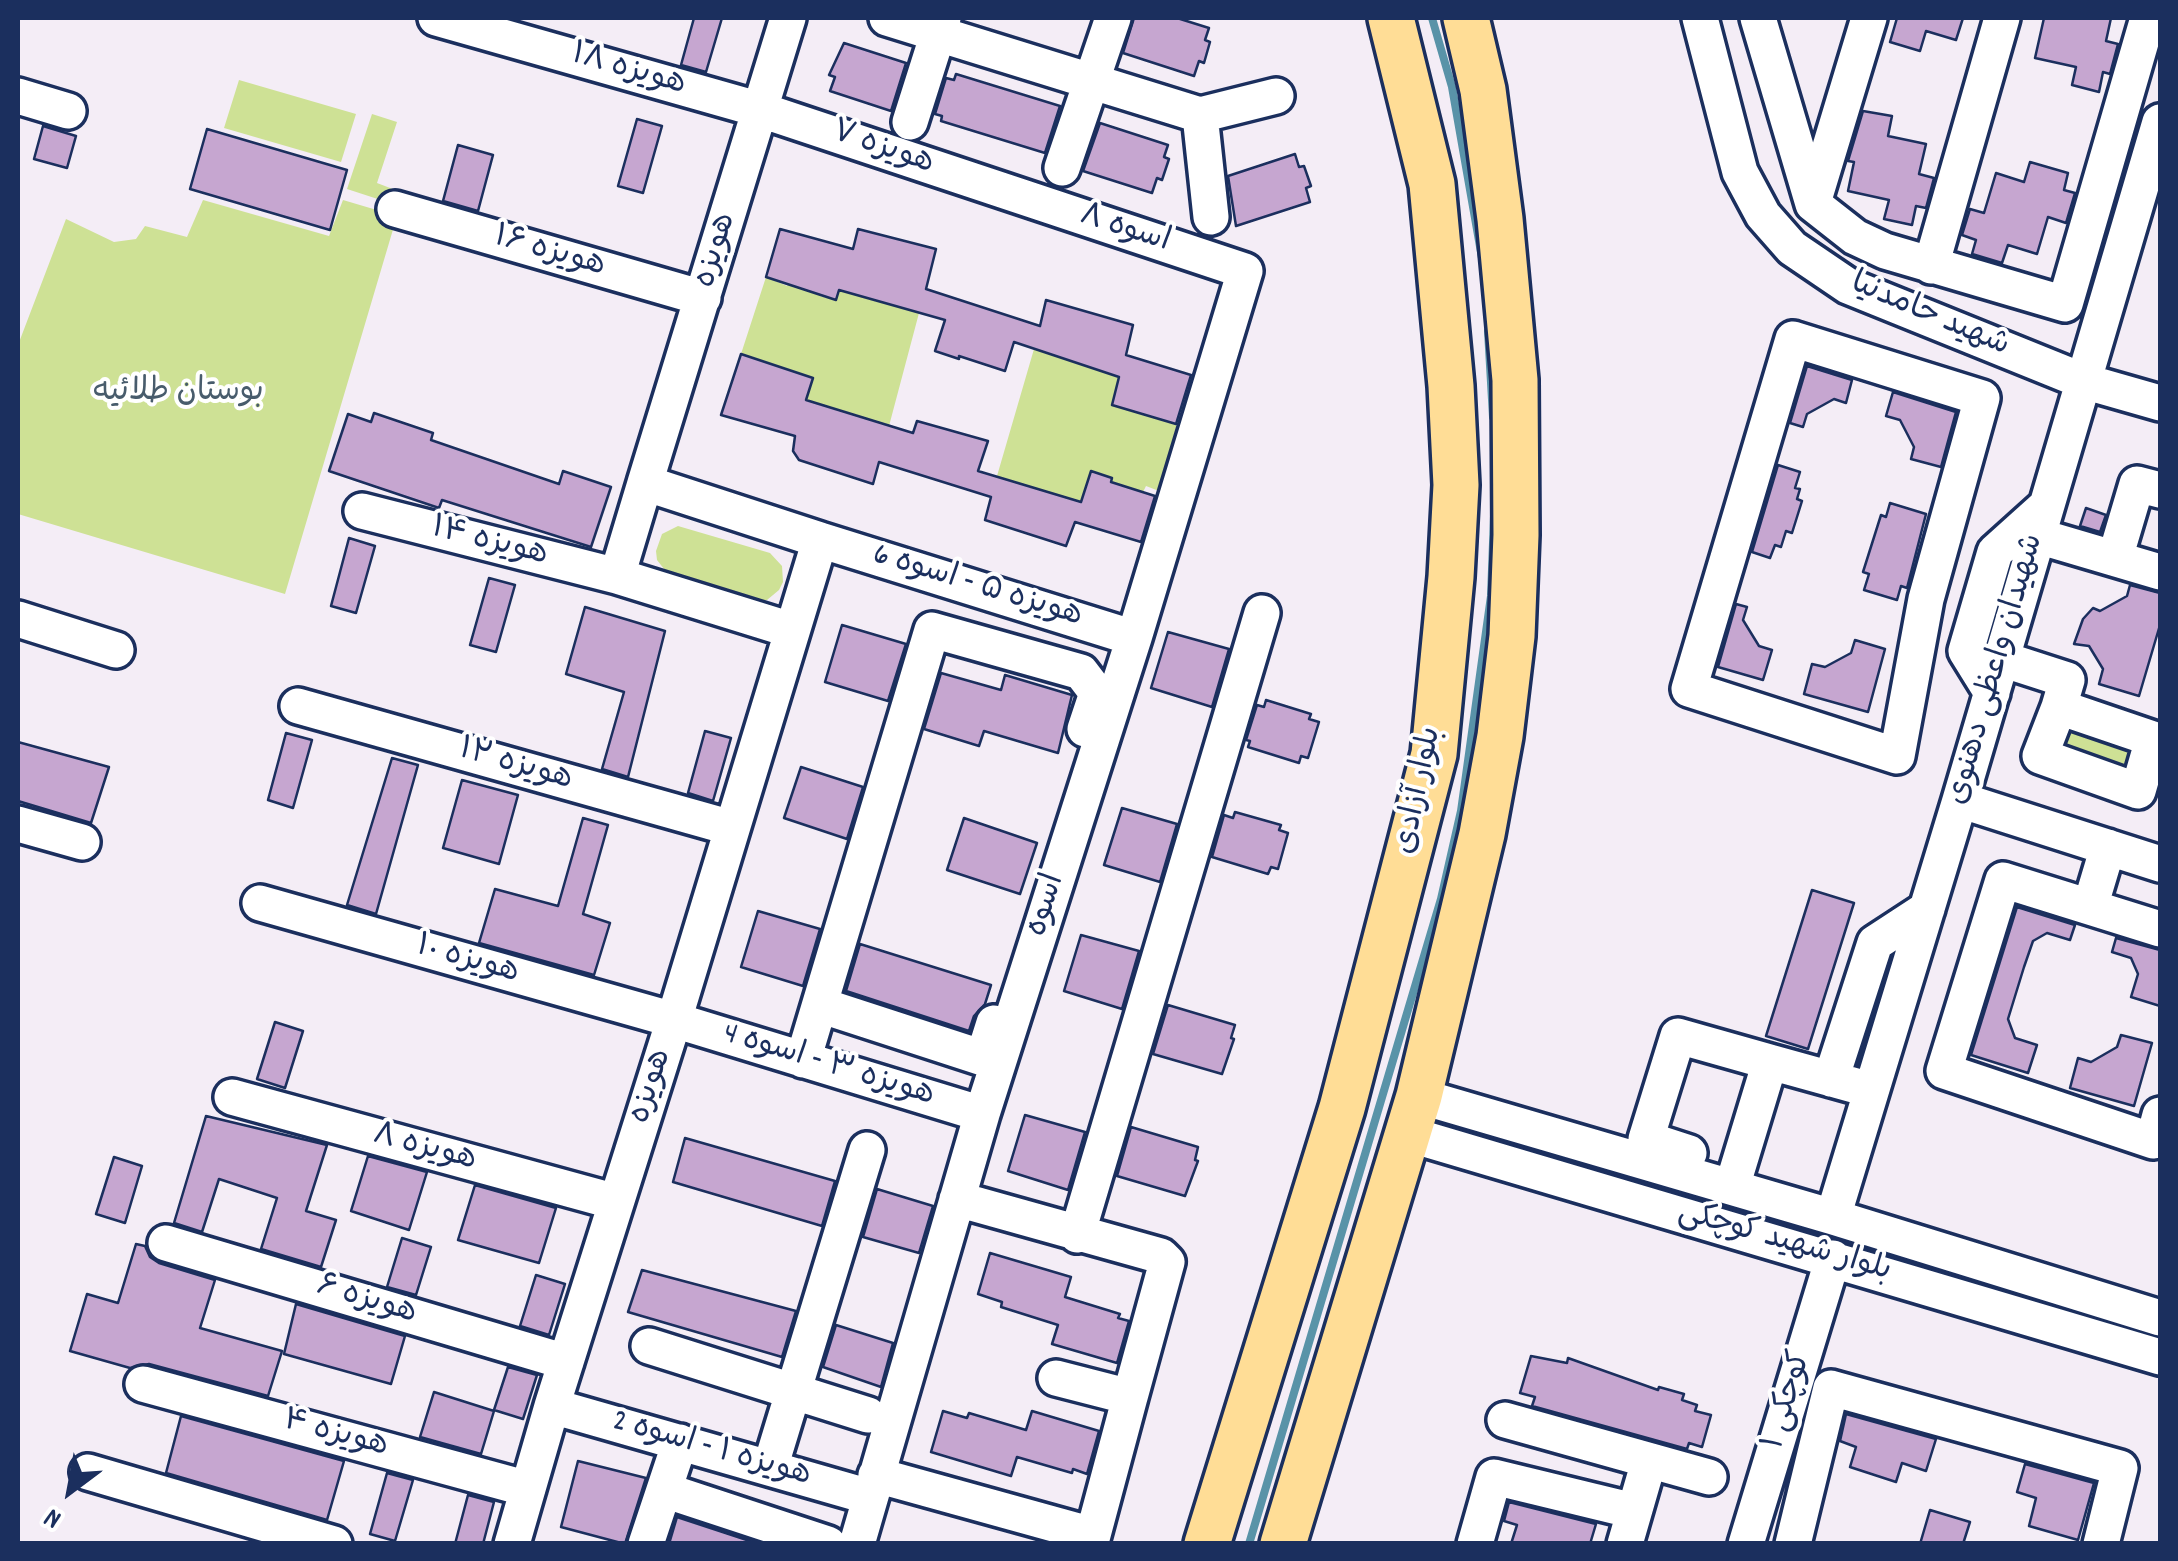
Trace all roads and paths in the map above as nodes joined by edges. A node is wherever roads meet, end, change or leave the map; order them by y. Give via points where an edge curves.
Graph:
1 (436, 18) edge
2 (788, 18) edge
3 (887, 18) edge
4 (1112, 18) edge
5 (1391, 18) edge
6 (1466, 18) edge
7 (1700, 18) edge
8 (1758, 18) edge
9 (1869, 18) edge
10 (2002, 18) edge
11 (2148, 18) edge
12 (940, 25) edge
13 (1089, 81) junction
14 (18, 96) edge
15 (1276, 96) dead end
16 (762, 110) junction
17 (68, 111) dead end
18 (1200, 116) junction
19 (910, 122) dead end
20 (2160, 122) edge
21 (1062, 168) dead end
22 (1003, 191) joint
23 (1813, 204) junction
24 (395, 210) dead end
25 (1211, 216) dead end
26 (1930, 266) junction
27 (1245, 271) joint
28 (703, 298) junction
29 (2083, 380) junction
30 (2160, 403) edge
31 (645, 483) junction
32 (2160, 490) edge
33 (362, 511) dead end
34 (2042, 521) junction
35 (820, 540) junction
36 (2115, 558) junction
37 (2160, 572) edge
38 (617, 576) junction
39 (1926, 599) junction
40 (1978, 610) junction
41 (1262, 612) dead end
42 (18, 619) edge
43 (791, 630) junction
44 (1134, 638) junction
45 (116, 650) dead end
46 (2002, 659) junction
47 (1992, 693) junction
48 (298, 706) dead end
49 (2059, 707) dead end
50 (1960, 800) junction
51 (18, 824) edge
52 (732, 828) junction
53 (82, 842) dead end
54 (2108, 847) junction
55 (2160, 864) edge
56 (260, 903) dead end
57 (2090, 907) junction
58 (1927, 909) junction
59 (2160, 929) edge
60 (820, 1004) junction
61 (674, 1020) junction
62 (804, 1060) junction
63 (1770, 1062) junction
64 (1832, 1079) junction
65 (1871, 1090) junction
66 (232, 1098) dead end
67 (982, 1114) junction
68 (1480, 1114) junction
69 (1413, 1115) junction
70 (2160, 1116) edge
71 (867, 1150) dead end
72 (1469, 1152) junction
73 (1734, 1177) junction
74 (957, 1199) junction
75 (616, 1202) junction
76 (1833, 1216) junction
77 (1077, 1235) junction
78 (166, 1243) dead end
79 (1833, 1258) junction
80 (2160, 1318) edge
81 (650, 1346) dead end
82 (2160, 1356) edge
83 (566, 1362) junction
84 (1056, 1378) dead end
85 (143, 1384) dead end
86 (794, 1392) junction
87 (1130, 1397) junction
88 (552, 1406) junction
89 (868, 1416) dead end
90 (1504, 1420) dead end
91 (680, 1442) junction
92 (1649, 1460) junction
93 (770, 1468) junction
94 (88, 1472) dead end
95 (1709, 1477) dead end
96 (873, 1486) junction
97 (528, 1489) junction
98 (664, 1490) junction
99 (1629, 1527) edge
100 (1091, 1539) edge
101 (1742, 1540) edge
102 (334, 1544) edge
103 (512, 1544) edge
104 (646, 1544) edge
105 (828, 1544) edge
106 (856, 1544) edge
107 (1207, 1544) edge
108 (1282, 1544) edge
109 (1474, 1544) edge
110 (1793, 1544) edge
111 (2101, 1544) edge

1 - 16 street, هویزه ‍۱۸
2 - 16 street, هویزه
3 - 12 street
4 - 13 street
5 - 107 main road, بلوار آزادی via 1432,184 1452,386 1456,485 1434,754 1342,1108
6 - 69 main road, بلوار آزادی via 1483,90 1516,380 1512,636 1482,834
7 - 29 street, شهید حامدنیا via 1740,172 1763,215 1792,248 1848,286
8 - 23 street
9 - 23 street
10 - 26 street
11 - 26 street via 2065,304
12 - 13 street
12 - 19 street
13 - 18 street
13 - 21 street
14 - 17 street
15 - 18 street
16 - 22 street, هویزه ۷
16 - 28 street, هویزه
18 - 25 street
20 - 29 street, شهیدان واعظی دهنوی
22 - 27 street, اسوه ۸
23 - 26 street via 1854,237
24 - 28 street, هویزه ‍۱۶
27 - 44 street, اسوه
28 - 31 street, هویزه
29 - 30 street, شهید حامدنیا
29 - 34 street, شهیدان واعظی دهنوی
31 - 35 street
31 - 38 street, هویزه
32 - 36 street via 2136,484
33 - 38 street, هویزه ۱۴
34 - 36 street
34 - 40 street via 1995,552
34 - 46 street, شهیدان واعظی دهنوی
35 - 43 street, هویزه
35 - 44 street, هویزه ۵ - اسوه 6 via 863,538
36 - 37 street
38 - 43 street
39 - 39 street via 1982,398 1793,339 1689,689 1897,756
39 - 40 street
40 - 47 street via 1966,650
41 - 77 street
42 - 45 street
43 - 52 street, هویزه
44 - 67 street, اسوه
46 - 47 street, شهیدان واعظی دهنوی
46 - 49 street via 2067,680
47 - 50 street, شهیدان واعظی دهنوی
48 - 52 street, هویزه ۱۲
50 - 54 street
50 - 58 street, شهیدان واعظی دهنوی
51 - 53 street
52 - 61 street, هویزه
54 - 55 street
54 - 57 street
56 - 61 street, هویزه ۱۰
57 - 59 street
57 - 70 street via 2003,880 1944,1071 2153,1141
58 - 64 street via 1875,943
58 - 65 street, شهیدان واعظی دهنوی
60 - 60 street via 984,1058 1097,693 1081,672 932,630
60 - 62 street
61 - 62 street, هویزه ۳ - اسوه 4
61 - 75 street, هویزه
62 - 67 street, هویزه ۳ - اسوه 4
63 - 64 street
63 - 73 street
63 - 73 street via 1678,1036 1646,1139
64 - 65 street
65 - 76 street, شهیدان واعظی دهنوی
66 - 75 street, هویزه ۸
67 - 74 street, اسوه
68 - 69 street, بلوار شهید کوچکی
68 - 72 street via 1464,1130
68 - 73 street, بلوار شهید کوچکی
69 - 72 street, بلوار شهید کوچکی
69 - 108 main road, بلوار آزادی
71 - 86 street
72 - 79 street, بلوار شهید کوچکی
73 - 76 street, بلوار شهید کوچکی
74 - 77 street
74 - 96 street, اسوه
75 - 83 street, هویزه
76 - 80 street, بلوار شهید کوچکی
77 - 87 street via 1167,1262
78 - 83 street, هویزه ۶
79 - 82 street, بلوار شهید کوچکی
79 - 101 street, کوچکی ۱
81 - 86 street
83 - 88 street, هویزه
84 - 87 street
85 - 97 street, هویزه ۴
86 - 89 street
86 - 93 street
87 - 100 street
88 - 91 street, هویزه ۱ - اسوه 2
88 - 97 street, هویزه
90 - 92 street
91 - 93 street, هویزه ۱ - اسوه 2
91 - 98 street
92 - 95 street
92 - 99 street
93 - 96 street, هویزه ۱ - اسوه 2
94 - 102 street
96 - 100 street, هویزه ۱ - اسوه 2
96 - 106 street, اسوه
97 - 103 street, هویزه
98 - 104 street
98 - 105 street
99 - 109 street via 1494,1477
110 - 111 street via 1831,1388 2120,1468

